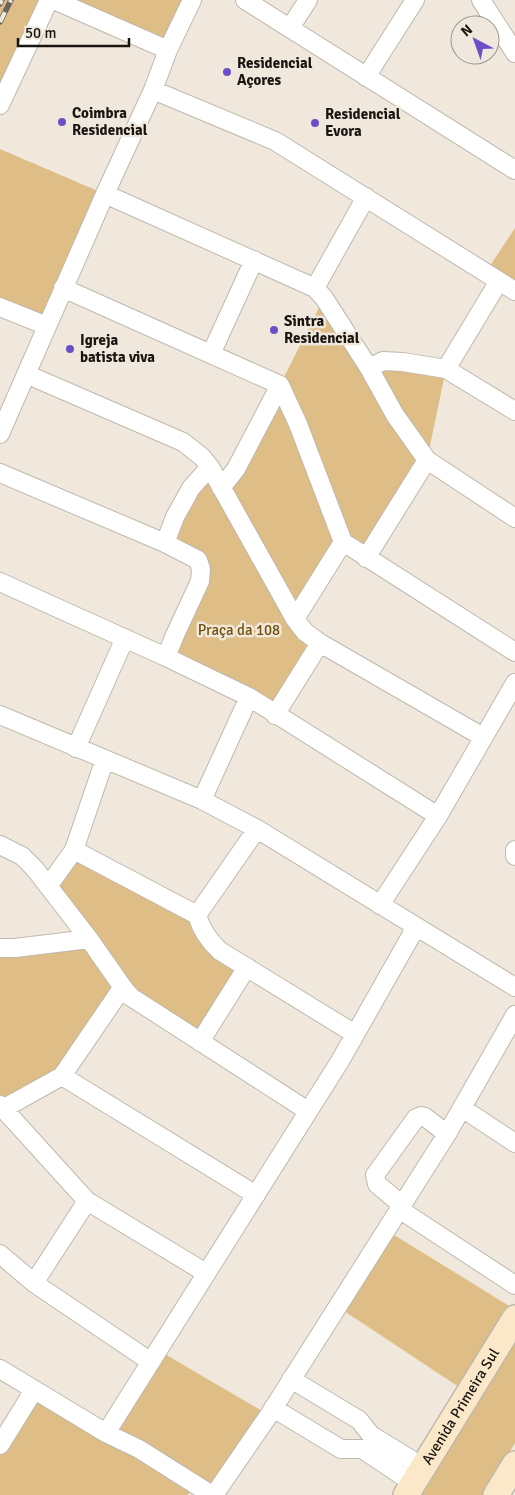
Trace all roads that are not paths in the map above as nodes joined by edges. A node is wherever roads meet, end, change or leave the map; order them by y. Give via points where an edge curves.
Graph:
1 (49, 0) edge
2 (54, 0) edge
3 (192, 0) edge
4 (244, 0) edge
5 (308, 0) edge
6 (415, 0) edge
7 (481, 0) edge
8 (290, 28) junction
9 (168, 50) junction
10 (515, 53) edge
11 (366, 77) junction
12 (154, 90) junction
13 (0, 105) edge
14 (515, 170) edge
15 (104, 194) junction
16 (366, 197) junction
17 (254, 260) junction
18 (499, 281) junction
19 (63, 288) junction
20 (315, 288) junction
21 (515, 291) edge
22 (0, 307) edge
23 (47, 326) junction
24 (211, 354) junction
25 (369, 368) junction
26 (446, 369) junction
27 (26, 374) junction
28 (280, 385) junction
29 (515, 411) edge
30 (0, 434) edge
31 (427, 460) junction
32 (210, 467) junction
33 (0, 473) edge
34 (221, 488) junction
35 (515, 518) edge
36 (343, 542) junction
37 (165, 544) junction
38 (366, 558) junction
39 (0, 582) edge
40 (296, 619) junction
41 (125, 638) junction
42 (320, 643) junction
43 (515, 652) edge
44 (166, 656) junction
45 (515, 683) edge
46 (249, 697) junction
47 (0, 715) edge
48 (275, 715) junction
49 (483, 737) junction
50 (76, 748) junction
51 (105, 759) junction
52 (202, 800) junction
53 (438, 816) junction
54 (257, 829) junction
55 (0, 845) edge
56 (74, 850) junction
57 (515, 850) edge
58 (515, 856) edge
59 (48, 885) junction
60 (380, 905) junction
61 (197, 915) junction
62 (416, 927) junction
63 (89, 939) junction
64 (0, 948) edge
65 (248, 967) junction
66 (515, 987) edge
67 (124, 989) junction
68 (515, 1015) edge
69 (355, 1034) junction
70 (200, 1042) junction
71 (62, 1076) junction
72 (2, 1107) edge
73 (462, 1108) junction
74 (308, 1111) junction
75 (447, 1134) junction
76 (515, 1143) edge
77 (256, 1195) junction
78 (87, 1201) junction
79 (400, 1207) junction
80 (1, 1258) edge
81 (206, 1273) junction
82 (34, 1284) junction
83 (515, 1286) edge
84 (515, 1318) edge
85 (151, 1362) junction
86 (0, 1369) edge
87 (291, 1379) junction
88 (34, 1390) junction
89 (273, 1408) junction
90 (106, 1433) junction
91 (366, 1442) junction
92 (0, 1445) edge
93 (515, 1464) edge
94 (414, 1482) edge
95 (191, 1490) edge
96 (213, 1495) edge
97 (496, 1495) edge

1 - 13 street
2 - 9 street
3 - 9 street
4 - 8 street
5 - 8 street
6 - 11 street
7 - 10 street
8 - 11 street
9 - 12 street
11 - 14 street
12 - 15 street
12 - 16 street via 275,141
15 - 17 street
15 - 19 street
16 - 18 street
16 - 20 street
17 - 20 street
17 - 24 street
18 - 21 street
18 - 26 street
19 - 23 street
19 - 24 street
20 - 25 street
22 - 23 street
23 - 27 street
24 - 28 street
25 - 26 street via 383,361
25 - 31 street via 395,415
26 - 29 street
27 - 30 street
27 - 32 street via 183,442
28 - 34 street via 236,470
28 - 36 street
31 - 35 street
31 - 38 street
32 - 34 street
32 - 37 street via 191,488 174,517
33 - 37 street
34 - 40 street
36 - 38 street
36 - 40 street
37 - 44 street via 198,560 201,576
38 - 43 street
39 - 41 street
40 - 42 street via 305,632
41 - 44 street
41 - 50 street
42 - 48 street
42 - 49 street
44 - 46 street
45 - 49 street
46 - 48 street
46 - 52 street
47 - 50 street
48 - 53 street
49 - 53 street
50 - 51 street
51 - 52 street
51 - 56 street
52 - 54 street
53 - 60 street
54 - 60 street
54 - 61 street
55 - 59 street via 22,856
56 - 59 street
56 - 61 street
57 - 58 street
59 - 63 street
60 - 62 street
61 - 65 street via 214,945
62 - 66 street
62 - 69 street
63 - 64 street
63 - 67 street
65 - 69 street
65 - 70 street
67 - 70 street via 131,997
67 - 71 street
68 - 73 street
69 - 74 street
70 - 74 street
71 - 72 street
71 - 77 street
72 - 78 street
73 - 75 street
73 - 76 street
74 - 77 street
75 - 79 street
75 - 79 street via 425,1117 416,1118 375,1175 377,1184
77 - 81 street
78 - 81 street
78 - 82 street
79 - 83 street
79 - 87 street
80 - 82 street
81 - 85 street
82 - 85 street
84 - 94 main road, Avenida Primeira Sul
85 - 90 street
86 - 88 street
87 - 89 street
87 - 91 street via 359,1420
88 - 90 street
88 - 92 street
89 - 91 street via 341,1449
89 - 96 street
90 - 95 street via 139,1449
91 - 94 street
93 - 97 main road
95 - 96 street

